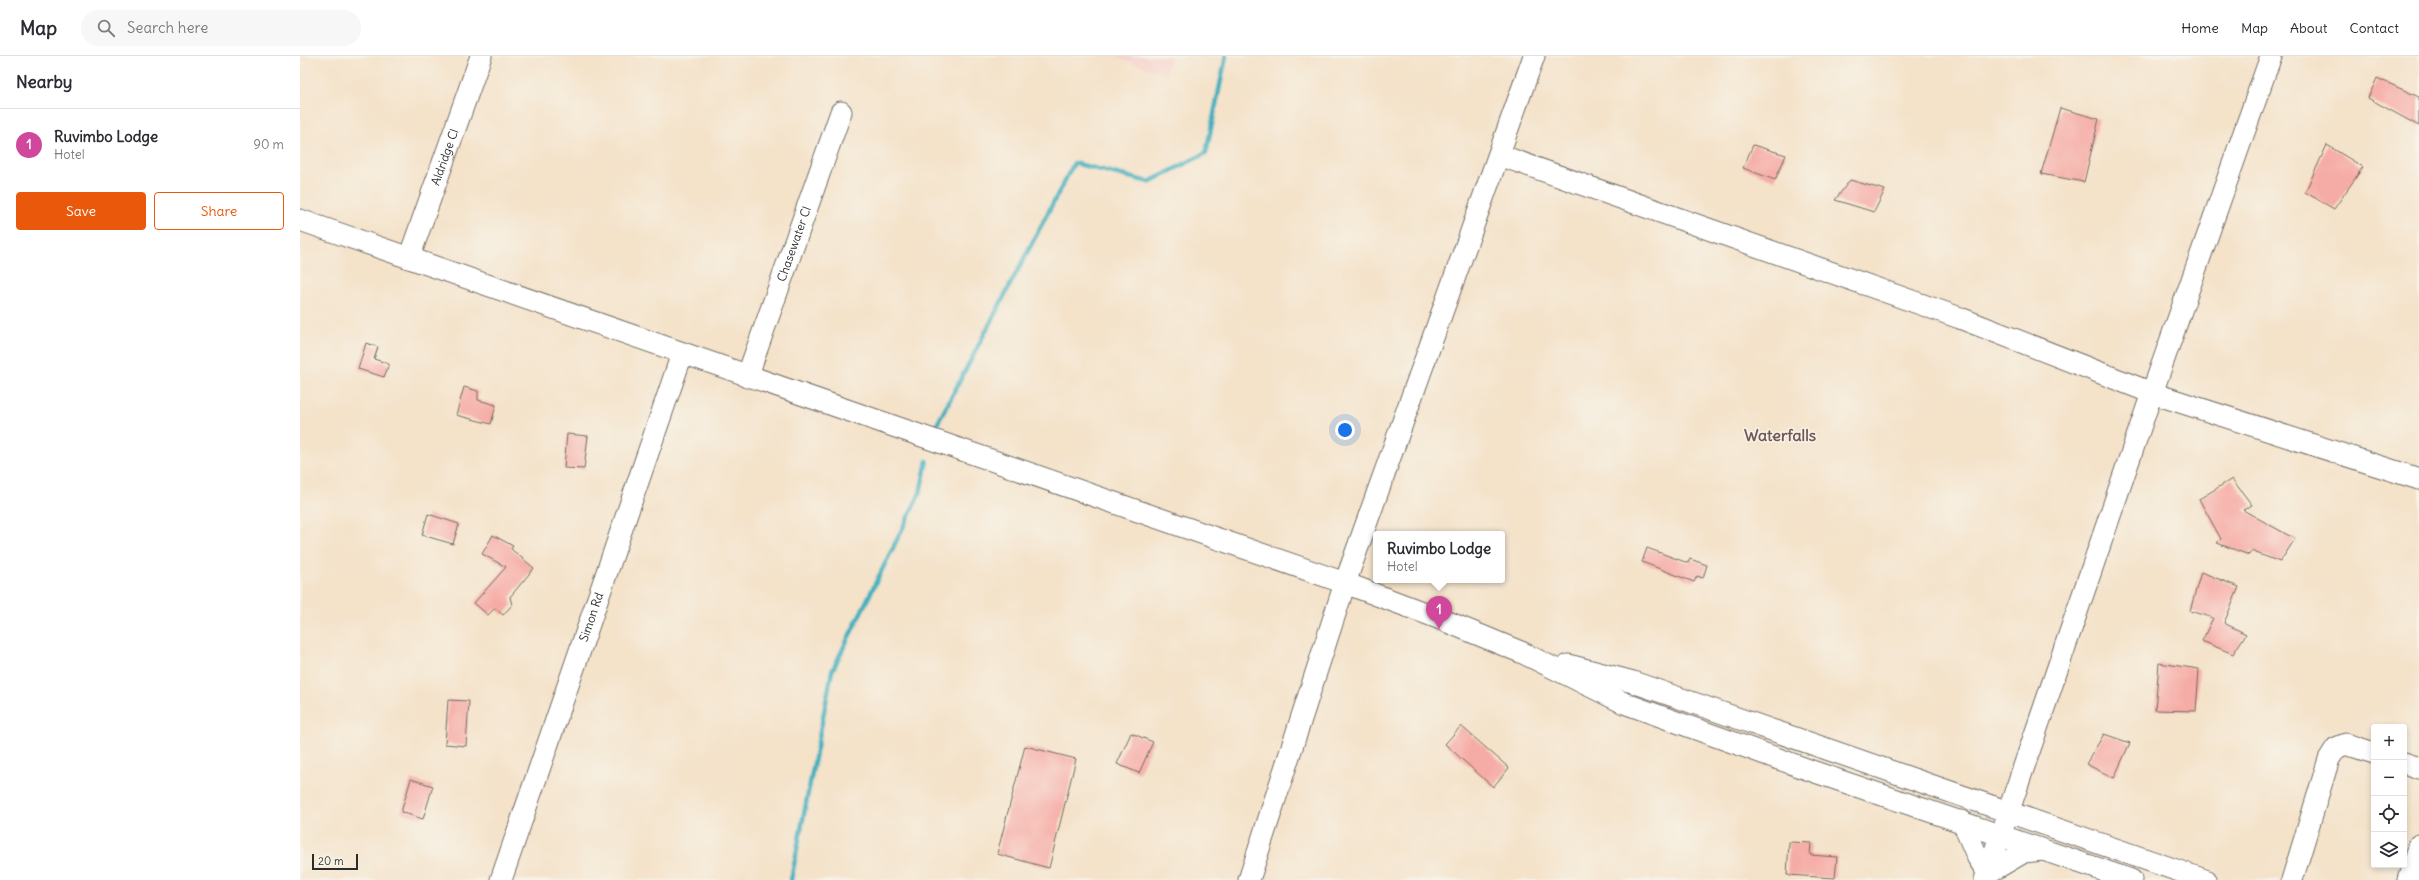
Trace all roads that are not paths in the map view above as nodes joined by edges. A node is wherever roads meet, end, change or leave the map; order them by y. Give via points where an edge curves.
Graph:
1 (481, 56) edge
2 (1534, 56) edge
3 (2271, 56) edge
4 (841, 112) dead end
5 (1499, 155) junction
6 (303, 223) edge
7 (409, 258) junction
8 (682, 354) junction
9 (747, 376) junction
10 (2152, 393) junction
11 (2419, 479) edge
12 (1345, 583) junction
13 (1523, 653) junction
14 (2371, 752) edge
15 (2407, 764) edge
16 (2419, 768) edge
17 (2009, 812) junction
18 (1962, 821) junction
19 (2002, 835) junction
20 (2419, 845) edge
21 (2044, 850) junction
22 (1986, 876) edge
23 (501, 880) edge
24 (1249, 880) edge
25 (2131, 880) edge
26 (2205, 880) edge
27 (2292, 880) edge
28 (2408, 880) edge

1 - 7 street, Aldridge Cl
2 - 5 street
3 - 10 street
4 - 9 street, Chasewater Cl
5 - 10 street via 1960,318
5 - 12 street
6 - 7 street
7 - 8 street
8 - 9 street
8 - 23 street, Simon Rd
9 - 12 street
10 - 11 street
10 - 17 street
12 - 13 street
12 - 24 street
13 - 17 street via 1633,682
13 - 18 street via 1624,703 1812,771
14 - 27 street via 2346,744 2336,748 2329,758
15 - 16 street
17 - 19 street
17 - 26 street
18 - 19 street
18 - 22 street
19 - 21 street
19 - 22 street
20 - 28 street
21 - 22 street via 2024,852
21 - 25 street

